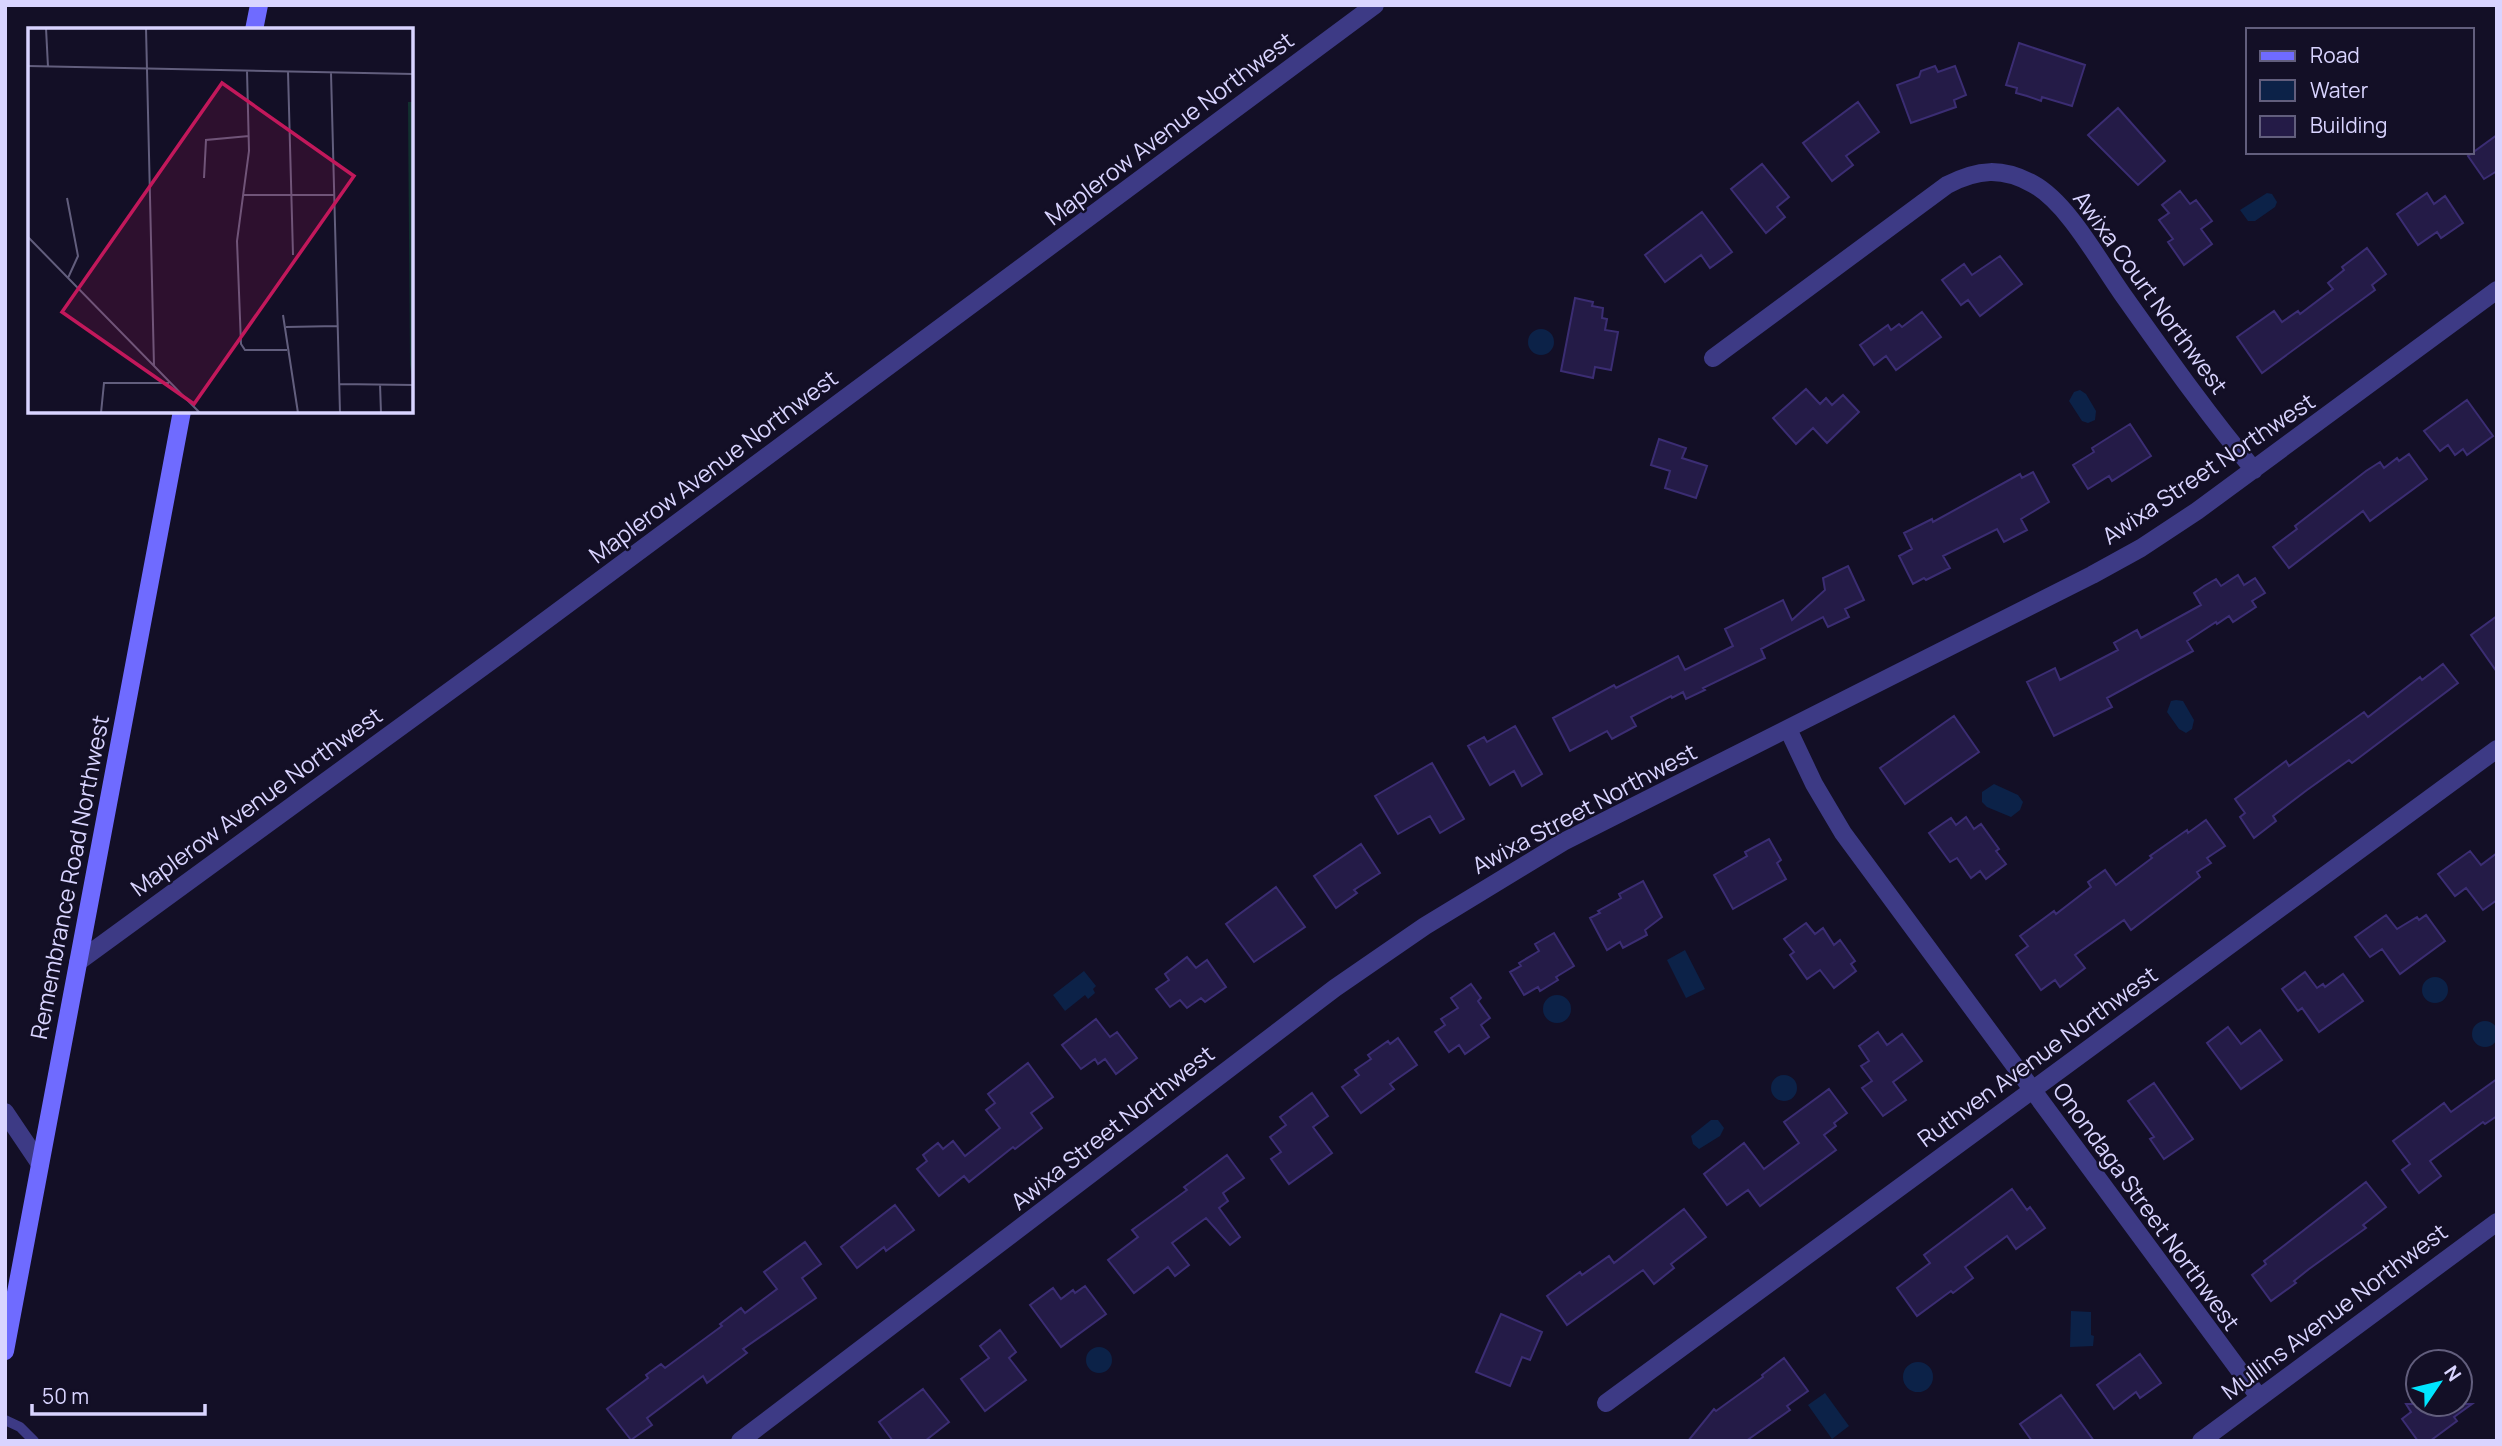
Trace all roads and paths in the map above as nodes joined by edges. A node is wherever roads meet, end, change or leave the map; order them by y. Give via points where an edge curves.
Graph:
1 (259, 5) edge
2 (1375, 5) edge
3 (254, 28) edge
4 (2497, 290) edge
5 (1713, 358) dead end
6 (182, 413) edge
7 (2254, 470) junction
8 (1787, 729) junction
9 (2497, 749) edge
10 (78, 962) junction
11 (2031, 1090) junction
12 (5, 1112) edge
13 (40, 1164) junction
14 (2497, 1222) edge
15 (5, 1352) edge
16 (2259, 1398) junction
17 (1606, 1403) dead end
18 (5, 1420) edge
19 (34, 1441) edge
20 (740, 1441) edge
21 (2201, 1441) edge

1 - 3 main road
2 - 10 street, Maplerow Avenue Northwest
4 - 7 street, Awixa Street Northwest
5 - 7 street, Awixa Court Northwest via 1947,185 1966,175 2003,173 2042,190 2074,225
6 - 10 main road, Remembrance Road Northwest
7 - 8 street, Awixa Street Northwest via 2106,568
8 - 11 street, Onondaga Street Northwest via 1843,833
8 - 20 street, Awixa Street Northwest via 1563,842 1382,955
9 - 11 street, Ruthven Avenue Northwest
10 - 13 main road, Remembrance Road Northwest
11 - 16 street, Onondaga Street Northwest
11 - 17 street, Ruthven Avenue Northwest
12 - 13 street
13 - 15 main road, Remembrance Road Northwest
14 - 16 street, Mullins Avenue Northwest
16 - 21 street, Mullins Avenue Northwest
18 - 19 lane

